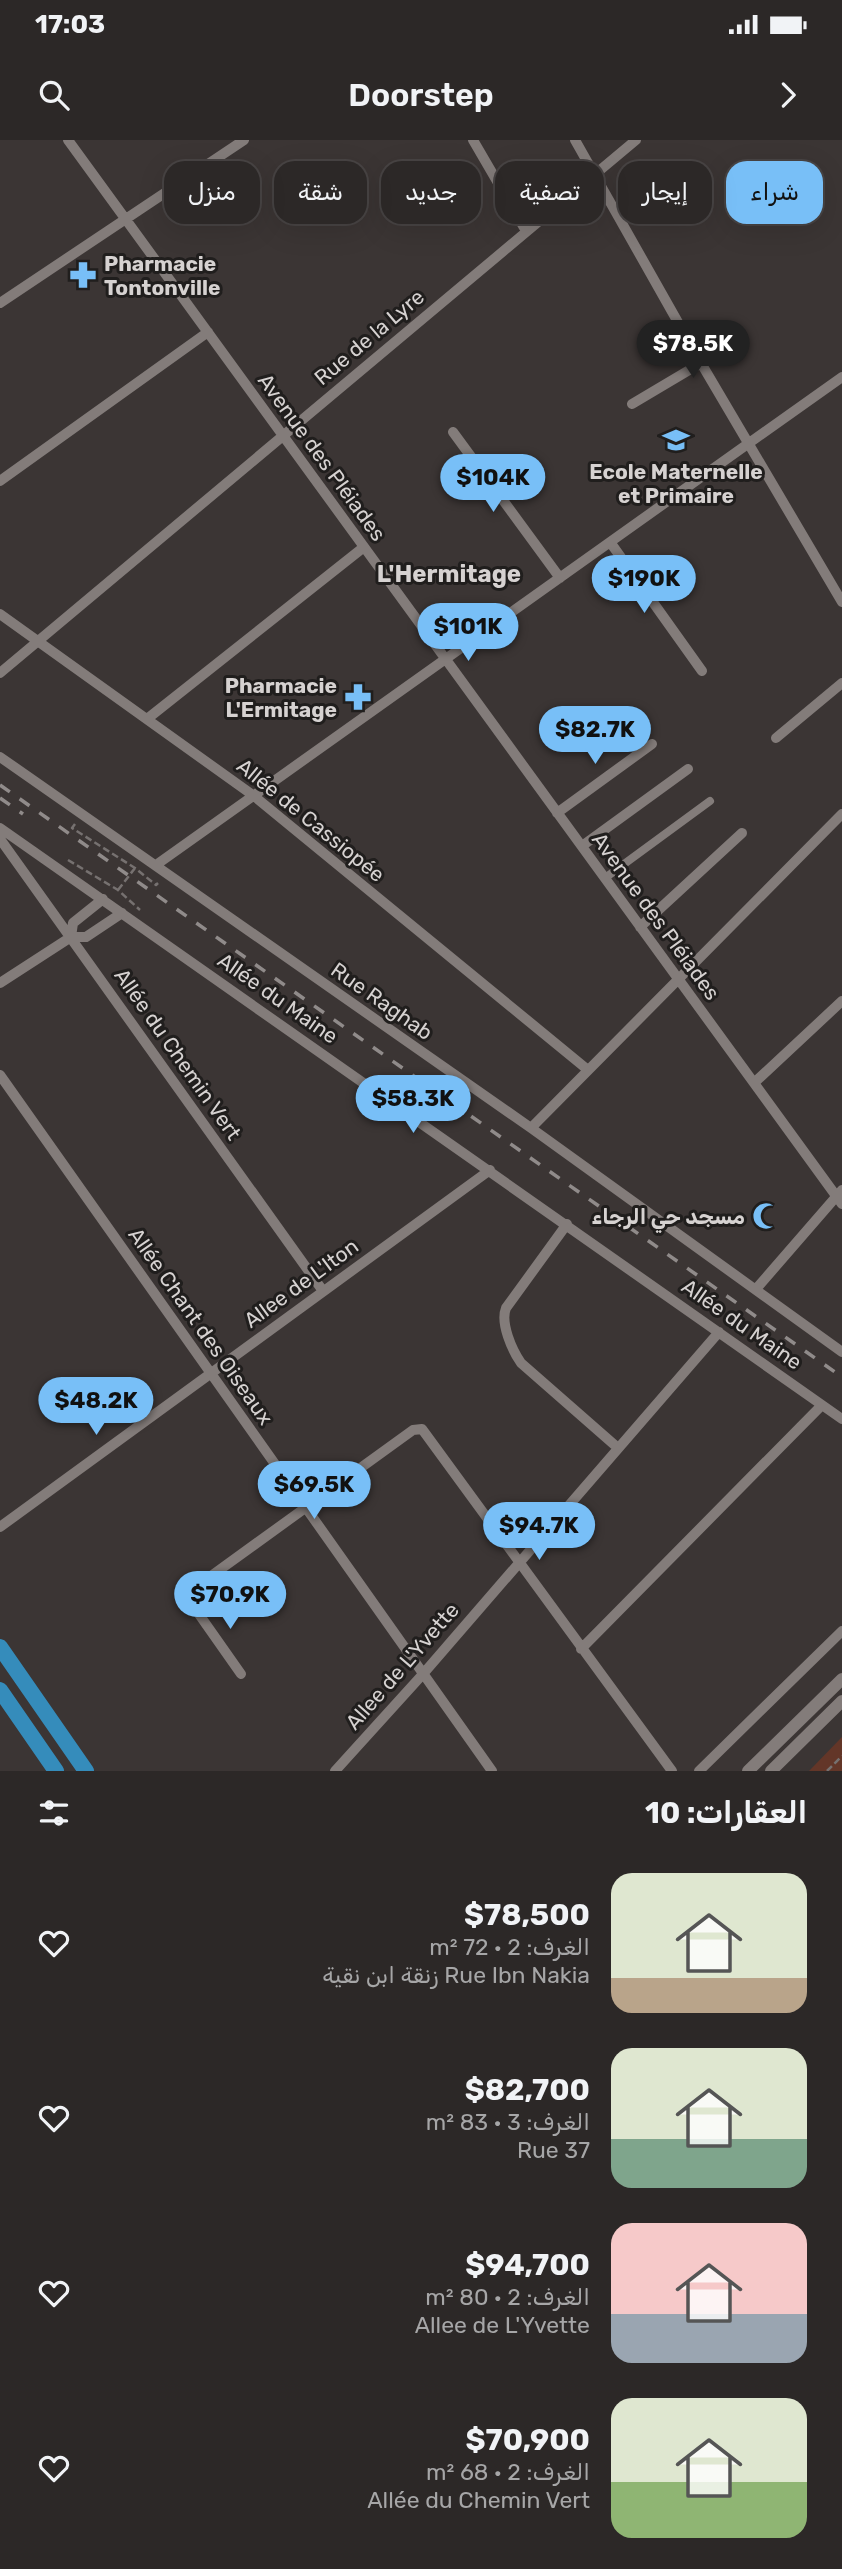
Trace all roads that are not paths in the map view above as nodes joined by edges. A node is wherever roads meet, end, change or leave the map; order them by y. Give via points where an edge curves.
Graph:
1 (68, 140) edge
2 (244, 140) edge
3 (473, 140) edge
4 (575, 140) edge
5 (636, 140) edge
6 (587, 161) edge
7 (604, 167) edge
8 (604, 190) edge
9 (125, 219) junction
10 (534, 224) edge
11 (526, 231) junction
12 (0, 303) edge
13 (208, 332) junction
14 (701, 363) junction
15 (842, 377) edge
16 (632, 404) dead end
17 (453, 432) dead end
18 (282, 435) junction
19 (749, 443) junction
20 (0, 481) edge
21 (610, 542) junction
22 (364, 547) junction
23 (560, 578) junction
24 (842, 602) edge
25 (0, 614) edge
26 (38, 641) junction
27 (445, 658) junction
28 (702, 671) dead end
29 (0, 673) edge
30 (842, 683) edge
31 (147, 719) junction
32 (776, 738) dead end
33 (652, 744) dead end
34 (0, 757) edge
35 (688, 769) dead end
36 (254, 796) junction
37 (710, 801) dead end
38 (557, 813) junction
39 (842, 814) edge
40 (0, 828) edge
41 (742, 833) dead end
42 (0, 839) edge
43 (582, 846) junction
44 (156, 865) junction
45 (605, 878) junction
46 (103, 899) junction
47 (122, 913) junction
48 (640, 927) junction
49 (71, 937) junction
50 (678, 979) junction
51 (0, 983) edge
52 (842, 1001) edge
53 (588, 1070) junction
54 (0, 1075) edge
55 (754, 1083) junction
56 (531, 1128) junction
57 (490, 1170) junction
58 (840, 1197) edge
59 (567, 1224) junction
60 (756, 1290) junction
61 (323, 1291) junction
62 (719, 1332) junction
63 (842, 1352) edge
64 (210, 1373) junction
65 (822, 1405) junction
66 (842, 1419) edge
67 (618, 1448) junction
68 (305, 1507) junction
69 (0, 1527) edge
70 (518, 1561) junction
71 (842, 1631) edge
72 (0, 1647) edge
73 (581, 1649) junction
74 (240, 1674) dead end
75 (423, 1674) junction
76 (842, 1679) edge
77 (0, 1690) edge
78 (842, 1701) edge
79 (55, 1771) edge
80 (86, 1771) edge
81 (335, 1771) edge
82 (492, 1771) edge
83 (672, 1771) edge
84 (699, 1771) edge
85 (748, 1771) edge
86 (771, 1771) edge

1 - 9 street, Avenue des Pléiades
2 - 9 street
3 - 11 street
4 - 6 street
5 - 7 street, Rue de la Lyre
8 - 14 street
9 - 12 street
9 - 13 street, Avenue des Pléiades
10 - 11 street, Rue de la Lyre
11 - 18 street, Rue de la Lyre
13 - 18 street, Avenue des Pléiades
13 - 20 street
14 - 16 street
14 - 19 street
15 - 19 street
17 - 23 street
18 - 22 street, Avenue des Pléiades
18 - 26 street, Rue de la Lyre
19 - 21 street
19 - 24 street
21 - 23 street
21 - 28 street
22 - 27 street, Avenue des Pléiades
22 - 31 street
23 - 27 street
25 - 26 street, Allée de Cassiopée
26 - 29 street, Rue de la Lyre
26 - 31 street, Allée de Cassiopée
27 - 36 street
27 - 38 street, Avenue des Pléiades
30 - 32 street
31 - 36 street, Allée de Cassiopée
33 - 38 street
34 - 44 street, Rue Raghab
35 - 43 street
36 - 44 street
36 - 53 street, Allée de Cassiopée
37 - 45 street
38 - 43 street, Avenue des Pléiades
39 - 50 street
40 - 46 street, Allée du Maine
41 - 48 street
42 - 49 street, Allée du Chemin Vert
43 - 45 street, Avenue des Pléiades
44 - 56 street, Rue Raghab
45 - 48 street, Avenue des Pléiades
46 - 47 street, Allée du Maine
46 - 49 street via 73,923
47 - 49 street via 86,937
47 - 57 street, Allée du Maine
48 - 50 street, Avenue des Pléiades
49 - 51 street
49 - 61 street, Allée du Chemin Vert
50 - 53 street
50 - 55 street, Avenue des Pléiades
52 - 55 street
53 - 56 street
54 - 64 street, Allée Chant des Oiseaux
55 - 58 street, Avenue des Pléiades
56 - 60 street, Rue Raghab
57 - 59 street, Allée du Maine
57 - 61 street, Allee de L'Iton
58 - 60 street
59 - 62 street, Allée du Maine
59 - 67 street via 506,1308 504,1319 521,1363
60 - 63 street, Rue Raghab
61 - 64 street, Allee de L'Iton
62 - 65 street, Allée du Maine
62 - 67 street, Allee de L'Yvette
64 - 68 street, Allée Chant des Oiseaux
64 - 69 street, Allee de L'Iton
65 - 66 street, Allée du Maine
65 - 73 street
67 - 70 street, Allee de L'Yvette
68 - 70 street via 413,1430 422,1429
68 - 74 street via 189,1591 189,1600
68 - 75 street, Allée Chant des Oiseaux
70 - 73 street
70 - 75 street, Allee de L'Yvette
71 - 84 street
72 - 80 main road
73 - 83 street
75 - 81 street, Allee de L'Yvette
75 - 82 street, Allée Chant des Oiseaux
76 - 85 street
77 - 79 main road
78 - 86 street

